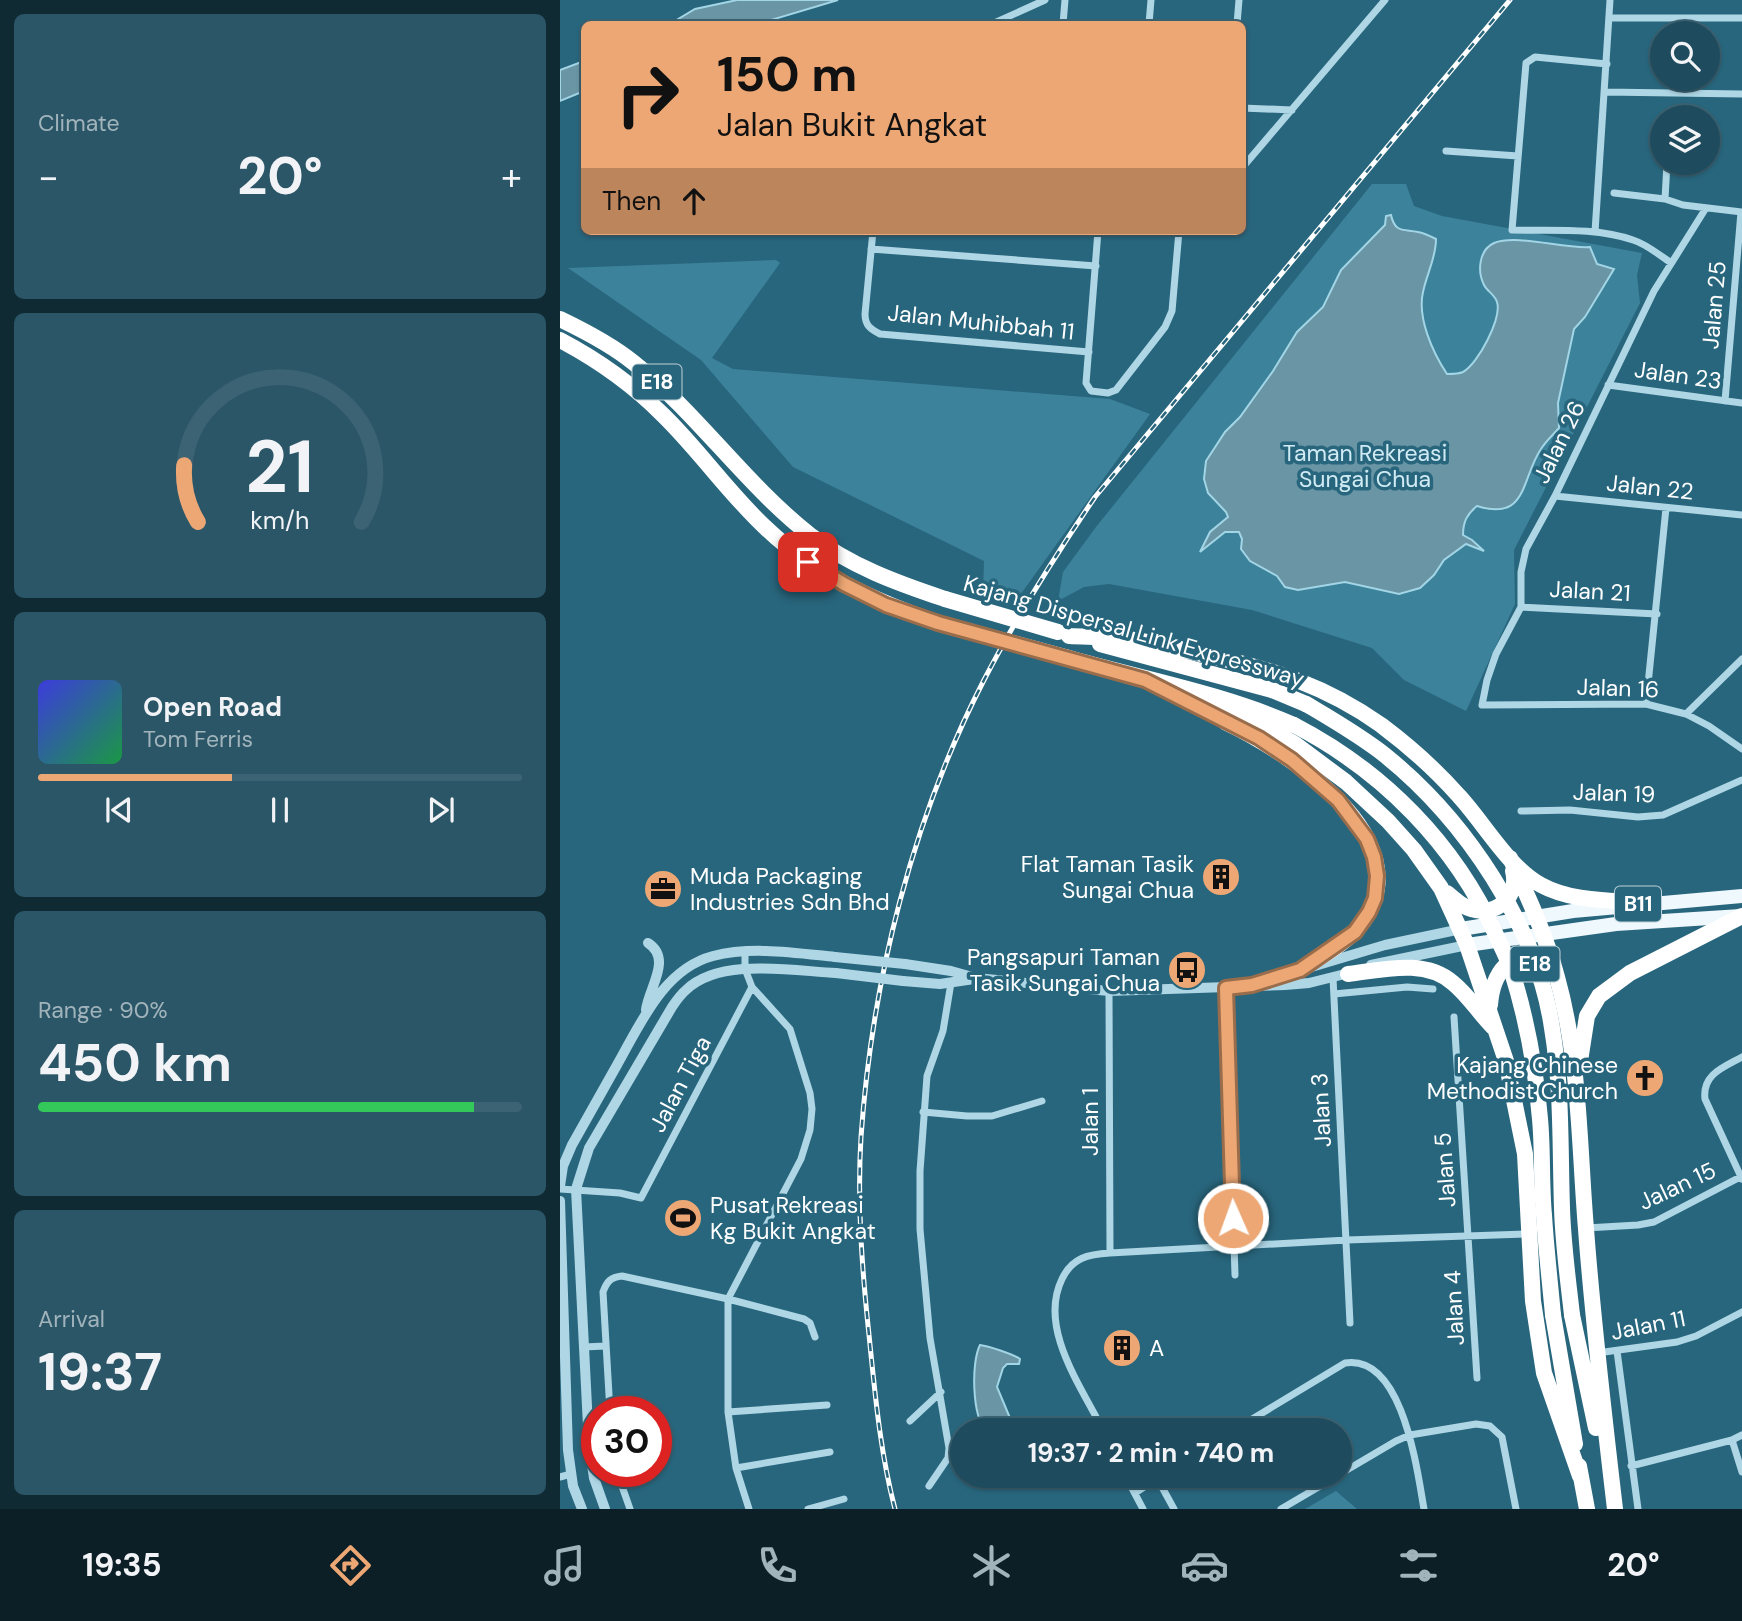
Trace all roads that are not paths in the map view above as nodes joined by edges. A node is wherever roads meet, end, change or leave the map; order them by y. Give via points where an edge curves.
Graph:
1 (1045, 0) edge
2 (1065, 0) edge
3 (1151, 0) edge
4 (1239, 0) edge
5 (1385, 0) edge
6 (1610, 0) edge
7 (1610, 18) junction
8 (1742, 18) edge
9 (999, 21) edge
10 (1063, 21) edge
11 (1149, 21) edge
12 (1237, 21) edge
13 (1607, 64) junction
14 (1605, 92) junction
15 (1742, 94) edge
16 (1246, 108) edge
17 (1292, 110) junction
18 (1446, 151) dead end
19 (1518, 156) junction
20 (1246, 163) edge
21 (1666, 175) edge
22 (1614, 193) dead end
23 (1665, 198) junction
24 (1706, 208) junction
25 (1742, 212) edge
26 (1595, 232) junction
27 (873, 235) edge
28 (1098, 235) edge
29 (1179, 235) edge
30 (871, 249) junction
31 (1671, 262) junction
32 (1096, 266) junction
33 (560, 319) edge
34 (560, 340) edge
35 (1089, 352) junction
36 (1608, 385) junction
37 (1725, 401) junction
38 (1742, 403) edge
39 (1555, 496) junction
40 (1666, 508) junction
41 (1742, 515) edge
42 (1521, 607) junction
43 (1657, 614) junction
44 (1064, 634) junction
45 (1742, 659) edge
46 (1145, 680) junction
47 (1185, 700) junction
48 (1646, 704) junction
49 (1482, 705) joint
50 (1686, 714) junction
51 (1742, 749) edge
52 (1742, 780) edge
53 (1521, 811) dead end
54 (1510, 858) junction
55 (1441, 888) junction
56 (1742, 896) edge
57 (1645, 903) junction
58 (1535, 916) junction
59 (1742, 916) edge
60 (1461, 929) junction
61 (1542, 933) junction
62 (648, 943) dead end
63 (1467, 945) junction
64 (745, 951) junction
65 (745, 969) junction
66 (1300, 970) junction
67 (1340, 976) junction
68 (1557, 976) junction
69 (976, 978) junction
70 (951, 983) junction
71 (1252, 985) junction
72 (752, 987) junction
73 (1226, 988) junction
74 (1433, 989) dead end
75 (1109, 991) junction
76 (1334, 994) junction
77 (1489, 1008) junction
78 (646, 1013) junction
79 (1454, 1017) dead end
80 (1497, 1032) junction
81 (1742, 1057) edge
82 (1577, 1092) junction
83 (1042, 1101) dead end
84 (923, 1111) junction
85 (1742, 1178) edge
86 (560, 1187) edge
87 (576, 1189) junction
88 (560, 1202) edge
89 (1586, 1228) junction
90 (1528, 1234) junction
91 (1469, 1237) junction
92 (1347, 1240) junction
93 (1234, 1246) junction
94 (1110, 1252) junction
95 (1235, 1275) dead end
96 (728, 1299) junction
97 (1742, 1312) edge
98 (1350, 1323) dead end
99 (815, 1337) dead end
100 (605, 1346) junction
101 (584, 1347) junction
102 (1617, 1351) junction
103 (1597, 1353) junction
104 (1477, 1378) dead end
105 (940, 1392) junction
106 (609, 1396) edge
107 (827, 1405) dead end
108 (728, 1412) junction
109 (1096, 1418) edge
110 (1254, 1418) edge
111 (910, 1421) dead end
112 (1410, 1435) junction
113 (1742, 1435) edge
114 (1732, 1440) junction
115 (830, 1452) dead end
116 (1631, 1466) junction
117 (736, 1468) junction
118 (1352, 1468) edge
119 (1742, 1472) edge
120 (572, 1474) junction
121 (1580, 1476) junction
122 (560, 1477) edge
123 (929, 1486) dead end
124 (622, 1487) edge
125 (1132, 1488) edge
126 (1143, 1488) edge
127 (1165, 1488) edge
128 (1317, 1488) edge
129 (1135, 1493) junction
130 (844, 1499) dead end
131 (582, 1509) edge
132 (606, 1509) edge
133 (630, 1509) edge
134 (749, 1509) edge
135 (808, 1509) edge
136 (1143, 1509) edge
137 (1174, 1509) edge
138 (1281, 1509) edge
139 (1424, 1509) edge
140 (1516, 1509) edge
141 (1587, 1509) edge
142 (1614, 1509) edge
143 (1638, 1509) edge

1 - 9 street
2 - 10 street
3 - 11 street
4 - 12 street
5 - 17 street
6 - 7 street
7 - 8 street
7 - 13 street
13 - 14 street
13 - 19 street via 1528,60
14 - 15 street
14 - 26 street
16 - 17 street
17 - 20 street
18 - 19 street
19 - 26 street via 1512,230
21 - 23 street
22 - 23 street
23 - 24 street
24 - 25 street
24 - 31 street, Jalan 26
25 - 37 street, Jalan 25
26 - 31 street via 1634,240
27 - 30 street
28 - 32 street
29 - 35 street via 1172,311 1165,327 1116,390 1091,391 1086,383
30 - 32 street
30 - 35 street, Jalan Muhibbah 11 via 865,321 880,334
31 - 36 street, Jalan 26
32 - 35 street
33 - 44 highway, Kajang Dispersal Link Expressway / E18, bridge via 632,361 771,501 849,560 893,582
34 - 46 highway, Kajang Dispersal Link Expressway / E18, bridge via 634,388 768,530 844,584 938,623
36 - 37 street, Jalan 23
36 - 39 street, Jalan 26
37 - 38 street, Jalan 23
39 - 40 street, Jalan 22
39 - 42 street, Jalan 26 via 1526,549
40 - 41 street, Jalan 22
40 - 43 street, Jalan 21
42 - 43 street, Jalan 21
42 - 49 street, Jalan 26 via 1496,654
43 - 48 street, Jalan 21
44 - 54 highway via 1158,645 1268,669 1322,690 1381,725 1426,762
44 - 142 highway, Kajang Dispersal Link Expressway / E18, bridge via 1272,690 1306,704 1386,756 1452,820 1484,864 1526,941 1541,978 1552,1027 1572,1315
45 - 50 street
46 - 47 highway
46 - 121 highway, Kajang Dispersal Link Expressway / E18, bridge via 1209,694 1294,725 1340,751 1426,827 1472,888 1510,967 1526,1027 1540,1118 1553,1315
47 - 55 highway via 1266,728 1327,767 1402,835
47 - 66 highway via 1292,760 1338,800 1367,839 1377,876 1369,912 1355,932
48 - 49 street, Jalan 16
48 - 50 street, Jalan 16
50 - 51 street, Jalan 16
52 - 53 street, Jalan 19 via 1663,815
54 - 55 highway via 1516,881 1497,908 1475,911
54 - 57 highway via 1531,879 1558,892
54 - 58 highway
55 - 60 highway
56 - 57 main road, B11
57 - 58 main road, B11
58 - 60 main road
58 - 61 highway
59 - 61 main road, B11
59 - 82 highway via 1630,973 1599,996 1587,1016
60 - 63 highway
60 - 66 street
61 - 63 main road
61 - 68 highway
62 - 78 street via 659,959
63 - 67 street via 1377,963
63 - 77 highway
64 - 65 street
64 - 69 street, bridge via 905,964
64 - 78 street via 710,957 681,972
65 - 70 street, bridge
65 - 72 street
65 - 87 street via 707,976 687,988 672,1007 589,1148
66 - 71 street
67 - 71 street via 1309,983
67 - 76 street, Jalan 3
67 - 80 highway via 1416,967 1436,972 1451,980
68 - 77 highway via 1541,962 1516,959 1496,975
68 - 82 highway
69 - 70 street
69 - 75 street
70 - 84 street
71 - 73 street
72 - 87 street, Jalan Tiga via 641,1198
72 - 96 street via 790,1029 813,1109 801,1159
73 - 75 street
73 - 93 street
74 - 76 street
75 - 94 street, Jalan 1
76 - 92 street, Jalan 3
77 - 80 highway
78 - 86 street via 572,1145 562,1166
79 - 91 street, Jalan 5
80 - 90 highway via 1525,1154
81 - 85 street via 1710,1076 1704,1091
82 - 89 highway
83 - 84 street via 992,1116
84 - 105 street via 920,1229
85 - 89 street, Jalan 15 via 1654,1222
86 - 87 street
87 - 101 street
88 - 120 street
89 - 103 highway
90 - 91 street
90 - 121 highway via 1544,1373
91 - 92 street
91 - 104 street, Jalan 4
92 - 93 street
92 - 98 street, Jalan 3
93 - 94 street
93 - 95 street
94 - 109 street via 1077,1259 1067,1270 1054,1304 1058,1341
96 - 99 street via 804,1319
96 - 100 street via 614,1277 603,1292
96 - 108 street
97 - 102 street, Jalan 11 via 1696,1336
100 - 101 street
100 - 106 street
101 - 132 street via 589,1446 594,1478
102 - 103 street, Jalan 11
102 - 116 street
103 - 142 highway
105 - 111 street
105 - 123 street via 948,1458
107 - 108 street
108 - 117 street
110 - 112 street via 1345,1363 1354,1362 1375,1370 1400,1407
112 - 118 street
112 - 139 street
112 - 140 street via 1476,1424 1490,1426 1502,1437
113 - 114 street
114 - 116 street
114 - 119 street
115 - 117 street
116 - 143 street
117 - 134 street
120 - 122 street
120 - 131 street
121 - 141 highway, Kajang Dispersal Link Expressway / E18
124 - 133 street
125 - 129 street
126 - 129 street
127 - 137 street
128 - 138 street
129 - 136 street
130 - 135 street

